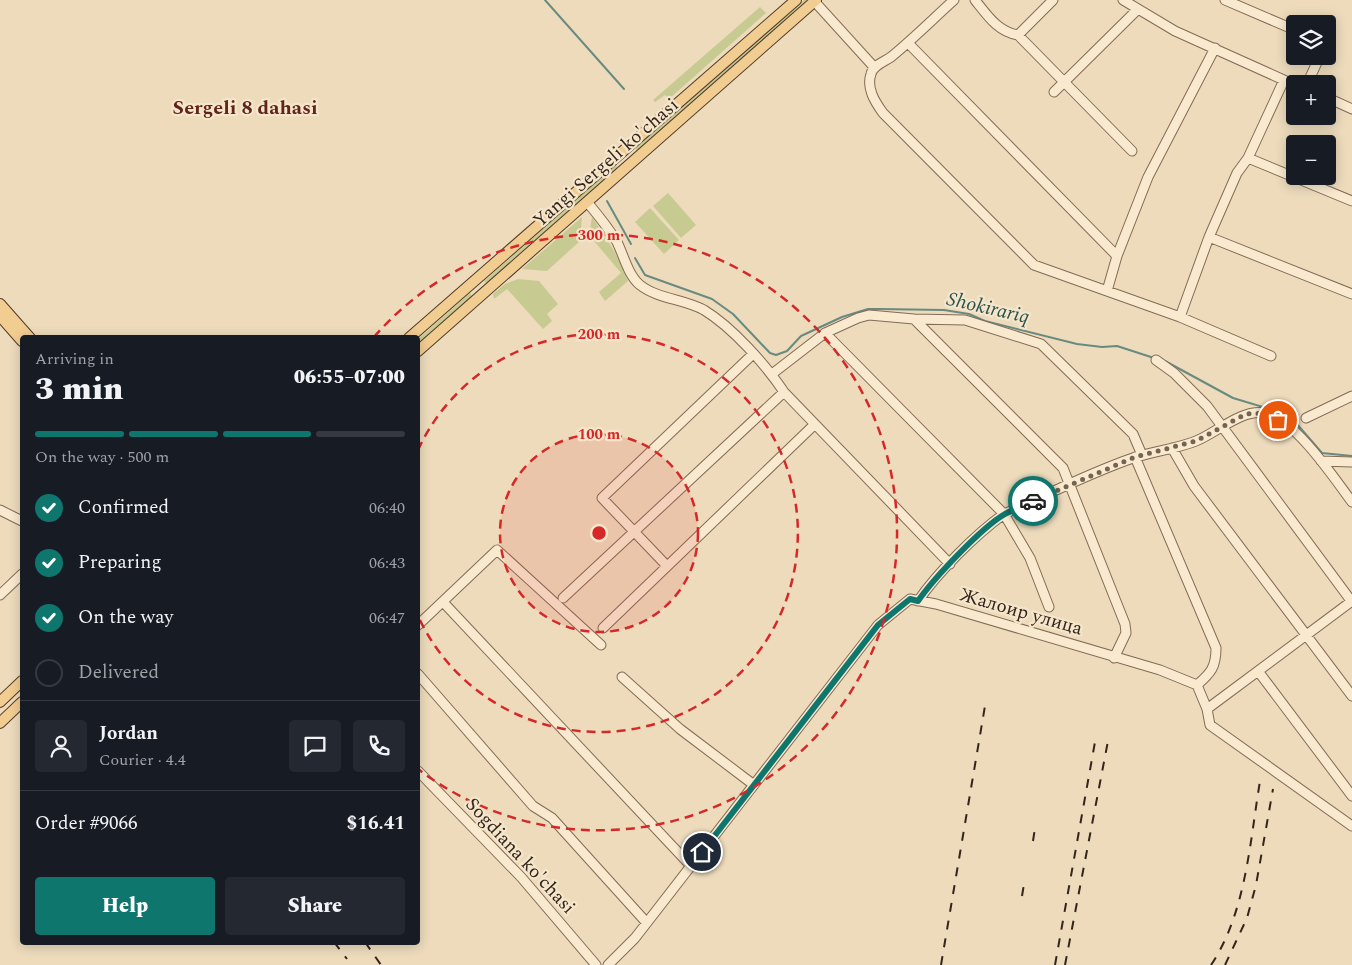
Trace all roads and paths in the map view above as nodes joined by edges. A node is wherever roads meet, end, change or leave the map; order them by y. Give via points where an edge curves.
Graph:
1 (796, 0) edge
2 (954, 0) edge
3 (975, 0) edge
4 (1053, 0) edge
5 (1123, 0) edge
6 (1225, 0) edge
7 (816, 1) edge
8 (1137, 10) junction
9 (1286, 26) edge
10 (1018, 35) junction
11 (908, 43) junction
12 (1215, 48) junction
13 (874, 67) junction
14 (1284, 80) joint
15 (1065, 81) junction
16 (1054, 92) dead end
17 (1336, 101) edge
18 (1352, 108) edge
19 (622, 151) junction
20 (1132, 151) dead end
21 (1248, 158) junction
22 (633, 162) junction
23 (1352, 201) edge
24 (587, 202) junction
25 (1209, 237) junction
26 (1117, 256) junction
27 (474, 281) junction
28 (1107, 291) junction
29 (484, 292) junction
30 (1352, 294) edge
31 (0, 304) edge
32 (0, 316) edge
33 (1180, 317) junction
34 (914, 319) junction
35 (825, 333) junction
36 (27, 335) edge
37 (412, 335) edge
38 (20, 339) edge
39 (420, 349) edge
40 (753, 354) junction
41 (1271, 356) dead end
42 (1156, 360) dead end
43 (772, 374) junction
44 (784, 392) junction
45 (1352, 396) edge
46 (1306, 418) dead end
47 (815, 424) junction
48 (1222, 428) junction
49 (1172, 448) junction
50 (1139, 456) junction
51 (1321, 461) junction
52 (1352, 462) edge
53 (1070, 484) junction
54 (1352, 502) edge
55 (0, 510) edge
56 (1004, 514) junction
57 (20, 519) edge
58 (634, 531) junction
59 (950, 564) junction
60 (667, 566) junction
61 (20, 576) edge
62 (0, 595) edge
63 (563, 598) dead end
64 (918, 601) junction
65 (443, 602) junction
66 (1352, 602) edge
67 (1049, 607) dead end
68 (420, 623) edge
69 (603, 628) dead end
70 (1307, 636) junction
71 (601, 645) dead end
72 (1114, 658) junction
73 (1258, 671) junction
74 (420, 676) edge
75 (622, 676) dead end
76 (20, 683) edge
77 (1197, 685) junction
78 (1352, 696) edge
79 (0, 702) edge
80 (20, 704) edge
81 (1207, 709) junction
82 (0, 722) edge
83 (420, 772) edge
84 (754, 785) junction
85 (1352, 796) edge
86 (1352, 826) edge
87 (691, 866) junction
88 (646, 922) junction
89 (596, 965) edge
90 (608, 965) edge

1 - 19 main road, Yangi Sergeli ko'chasi
2 - 11 street
3 - 10 street via 995,24
4 - 10 street
5 - 8 street
6 - 9 street
7 - 13 street
7 - 22 main road, Yangi Sergeli ko'chasi
8 - 12 street via 1174,31
8 - 15 street
10 - 15 street
11 - 13 street
11 - 26 street
12 - 14 street
12 - 26 street via 1148,177
13 - 28 street via 870,74 871,90 883,113 1034,266
14 - 21 street
15 - 16 street
15 - 20 street
17 - 18 street
19 - 22 main road
19 - 27 main road, Yangi Sergeli ko'chasi
21 - 23 street
21 - 25 street via 1237,173
22 - 24 main road, Yangi Sergeli ko'chasi
24 - 29 main road, Yangi Sergeli ko'chasi
24 - 40 street via 617,242 639,284 704,310
25 - 30 street
25 - 33 street
26 - 28 street
27 - 29 main road
27 - 37 main road, Yangi Sergeli ko'chasi
28 - 33 street
29 - 39 main road, Yangi Sergeli ko'chasi
31 - 36 main road
32 - 38 main road
33 - 41 street
34 - 35 street via 869,315
34 - 50 street via 965,320 1041,344 1132,434
34 - 53 street via 1063,468
35 - 43 street
35 - 56 street
40 - 43 street
40 - 58 street via 602,498
42 - 48 street via 1207,406
43 - 44 street
44 - 47 street
44 - 58 street
45 - 46 street
47 - 59 street
47 - 60 street
48 - 49 street
48 - 51 street via 1246,414 1266,413 1290,427 1308,443
48 - 66 street
49 - 50 street
49 - 70 street via 1194,486
50 - 53 street
50 - 77 street via 1216,648 1212,673
51 - 52 street
51 - 54 street
53 - 56 street
53 - 72 street via 1125,624 1126,632
55 - 57 street
56 - 59 street
56 - 67 street via 1030,558
58 - 60 street
58 - 63 street
59 - 64 street via 930,583
60 - 69 street
61 - 62 street
64 - 72 street, Жалоир улица
64 - 84 street via 910,599 878,625
65 - 68 street
65 - 71 street via 497,550
65 - 87 street
66 - 70 street
70 - 73 street
70 - 78 street
72 - 77 street, Жалоир улица via 1160,670
73 - 81 street
73 - 85 street
74 - 88 street via 534,806 552,818
75 - 84 street via 680,729
76 - 79 main road
77 - 81 street
80 - 82 main road
81 - 86 street via 1210,724
83 - 89 street, Sogdiana ko'chasi via 521,877
84 - 87 street
87 - 88 street
88 - 90 street

